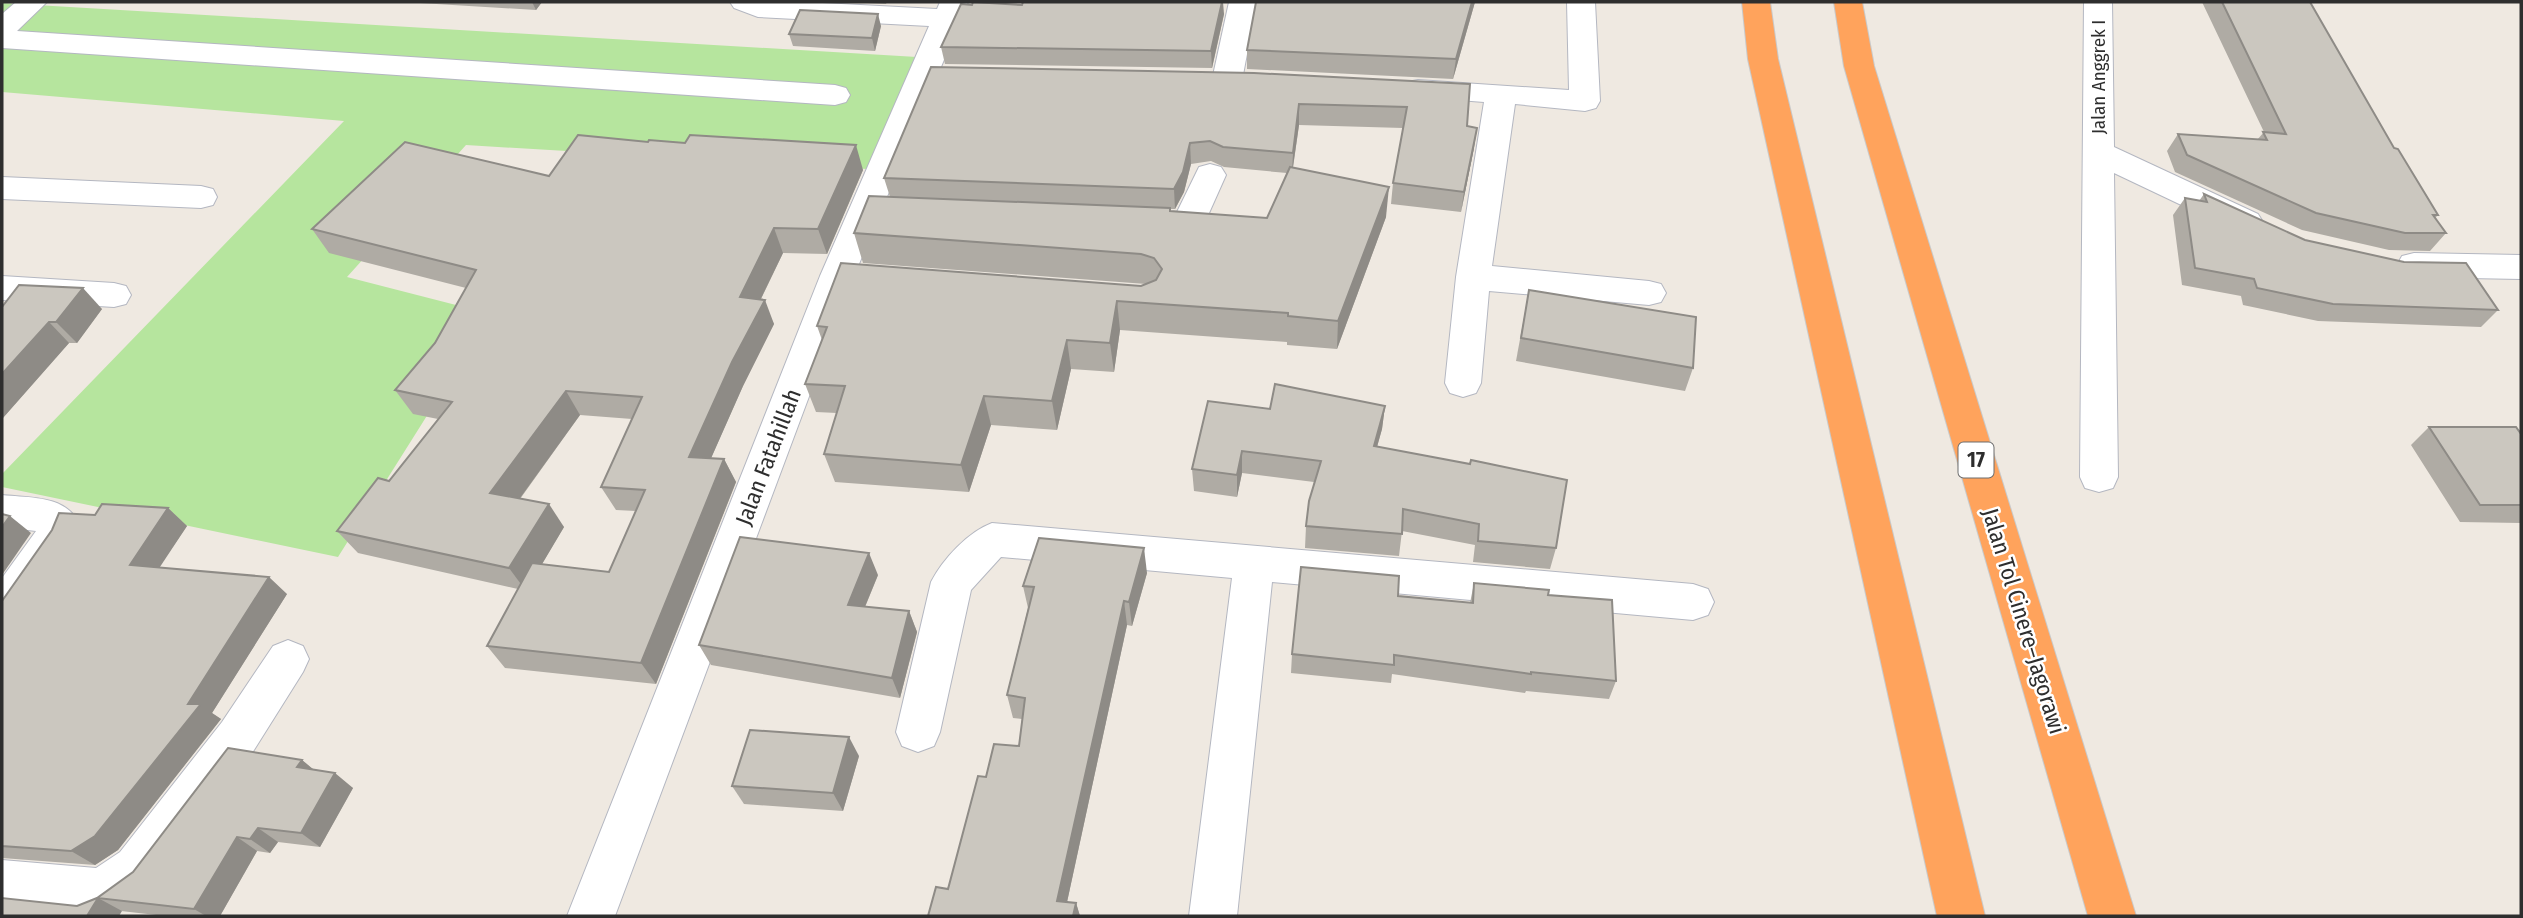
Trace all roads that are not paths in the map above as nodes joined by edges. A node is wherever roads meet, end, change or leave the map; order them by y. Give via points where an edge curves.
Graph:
1 (33, 2) edge
2 (744, 2) edge
3 (1242, 2) edge
4 (1581, 2) edge
5 (1756, 2) edge
6 (1848, 2) edge
7 (2098, 2) edge
8 (951, 10) edge
9 (2, 29) edge
10 (2, 38) edge
11 (1227, 80) edge
12 (1391, 88) edge
13 (1500, 93) junction
14 (835, 95) dead end
15 (2099, 153) junction
16 (1210, 175) dead end
17 (2, 188) edge
18 (201, 197) dead end
19 (1121, 223) edge
20 (2268, 232) edge
21 (2389, 265) edge
22 (2521, 267) edge
23 (1473, 277) junction
24 (2, 288) edge
25 (1648, 293) dead end
26 (114, 295) dead end
27 (1463, 383) dead end
28 (2099, 477) dead end
29 (2, 511) edge
30 (1254, 562) junction
31 (1693, 602) dead end
32 (2, 611) edge
33 (288, 659) dead end
34 (918, 732) dead end
35 (2, 883) edge
36 (591, 916) edge
37 (1213, 916) edge
38 (1961, 916) edge
39 (2112, 916) edge

1 - 9 street
2 - 8 street via 758,8
3 - 11 street
4 - 13 street via 1585,101
5 - 38 highway via 1763,59
6 - 39 highway, Jalan Tol Cinere–Jagorawi / 17 via 1859,66
7 - 15 street, Jalan Anggrek I
8 - 36 street, Jalan Fatahillah via 936,76
10 - 14 street
12 - 13 street
13 - 23 street
15 - 20 street
15 - 28 street, Jalan Anggrek I
16 - 19 street via 1189,223
17 - 18 street
21 - 22 street
23 - 25 street
23 - 27 street
24 - 26 street
29 - 32 street via 52,517 60,523 57,534
30 - 31 street
30 - 34 street via 992,540 952,582
30 - 37 street
33 - 35 street via 237,736 137,868 102,892

